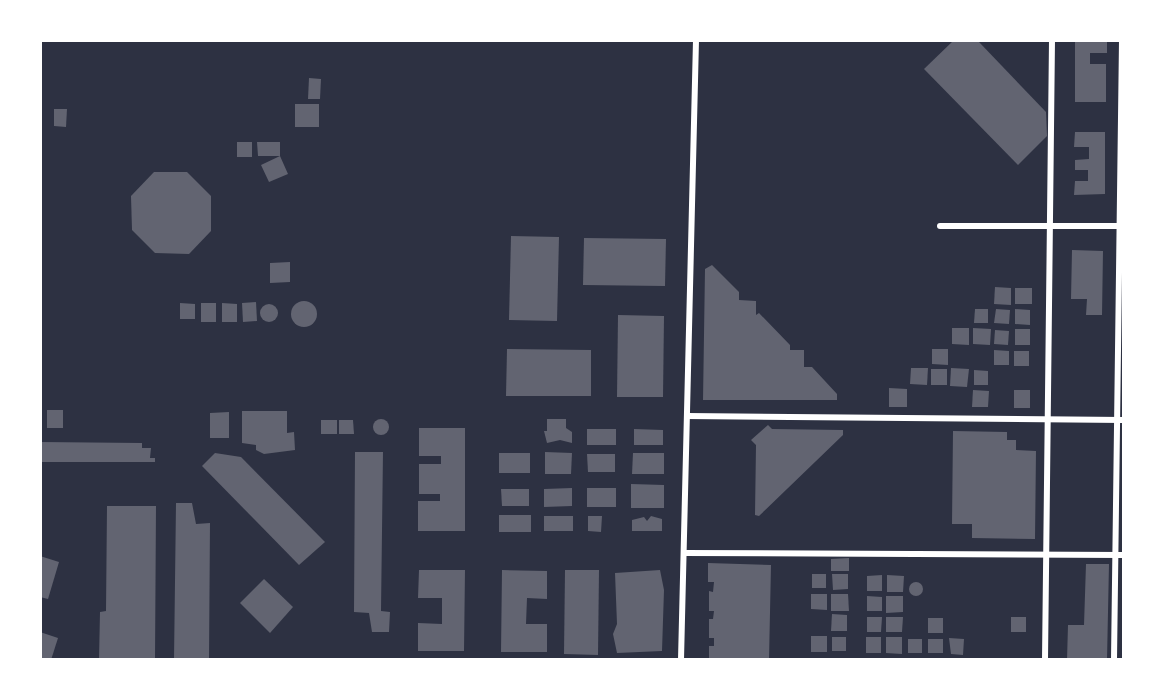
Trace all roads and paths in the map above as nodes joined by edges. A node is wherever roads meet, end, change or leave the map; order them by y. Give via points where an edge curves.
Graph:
1 (696, 40) edge
2 (1052, 40) edge
3 (1122, 40) edge
4 (1050, 225) junction
5 (940, 226) dead end
6 (1122, 226) edge
7 (687, 416) junction
8 (1048, 419) junction
9 (1121, 420) edge
10 (684, 553) junction
11 (1046, 555) junction
12 (1116, 555) junction
13 (1124, 555) edge
14 (681, 660) edge
15 (1045, 660) edge
16 (1114, 660) edge

1 - 7 lane
2 - 4 lane
3 - 6 lane
4 - 5 lane
4 - 6 lane
4 - 8 lane
6 - 9 lane
7 - 8 lane
7 - 10 lane
8 - 9 lane
8 - 11 lane
9 - 12 lane
10 - 11 lane
10 - 14 lane
11 - 12 lane
11 - 15 lane
12 - 13 lane
12 - 16 lane

